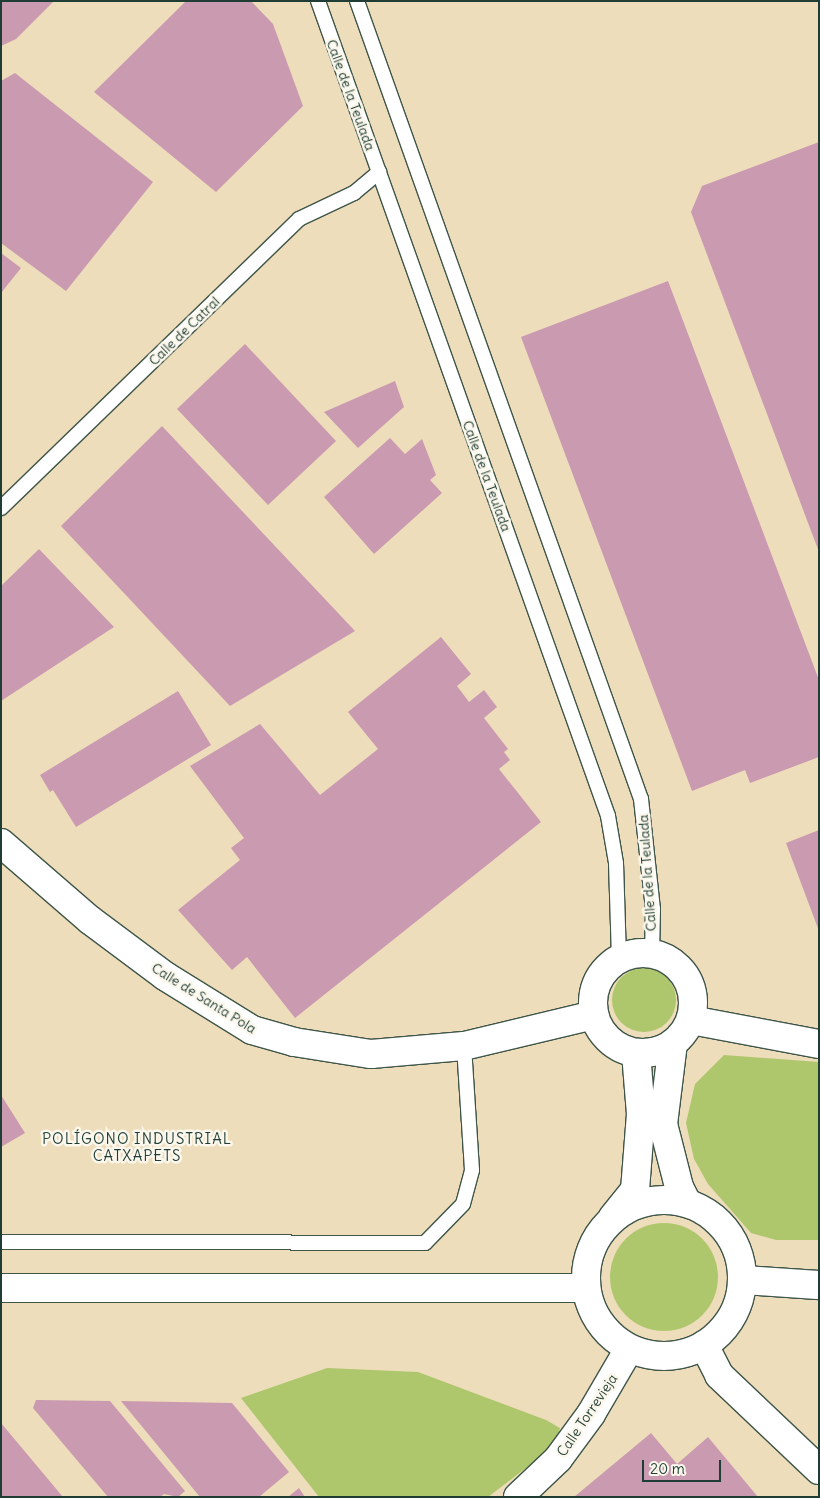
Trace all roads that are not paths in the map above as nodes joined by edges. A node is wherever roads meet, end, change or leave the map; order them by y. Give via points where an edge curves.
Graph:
1 (318, 1) edge
2 (357, 1) edge
3 (379, 172) junction
4 (1, 508) edge
5 (1, 843) edge
6 (652, 953) junction
7 (619, 959) junction
8 (594, 1015) junction
9 (691, 1020) junction
10 (673, 1043) junction
11 (819, 1044) edge
12 (464, 1046) junction
13 (636, 1053) junction
14 (686, 1201) junction
15 (613, 1217) junction
16 (1, 1242) edge
17 (743, 1280) junction
18 (819, 1285) edge
19 (1, 1288) edge
20 (586, 1288) junction
21 (704, 1345) junction
22 (629, 1349) junction
23 (819, 1470) edge
24 (518, 1497) edge

1 - 3 lane, Calle de la Teulada
2 - 6 lane, Calle de la Teulada via 641,799 653,909
3 - 4 lane, Calle de Catral via 354,193 299,218
3 - 7 lane, Calle de la Teulada via 608,816 616,863
5 - 12 street, Calle de Santa Pola via 97,926 165,976 252,1030 294,1042 371,1054
6 - 7 street via 636,953
6 - 9 street via 669,960 691,986
7 - 8 street via 605,970 596,985
8 - 12 street, Calle de Santa Pola
8 - 13 street via 601,1031 619,1048
9 - 10 street
9 - 11 street
10 - 13 street via 648,1054
10 - 14 street via 663,1124 678,1187
12 - 16 lane via 472,1170 463,1204 425,1243
13 - 15 street via 640,1114 635,1190
14 - 15 street via 660,1198 643,1202
14 - 17 street via 710,1212 728,1231 739,1254
15 - 20 street via 596,1237 586,1262
17 - 18 street
17 - 21 street via 738,1306 724,1329
19 - 20 street
20 - 22 street via 593,1313 608,1334
21 - 22 street via 680,1355 654,1356
21 - 23 street via 719,1375
22 - 24 street, Calle Torrevieja via 591,1414 558,1459

